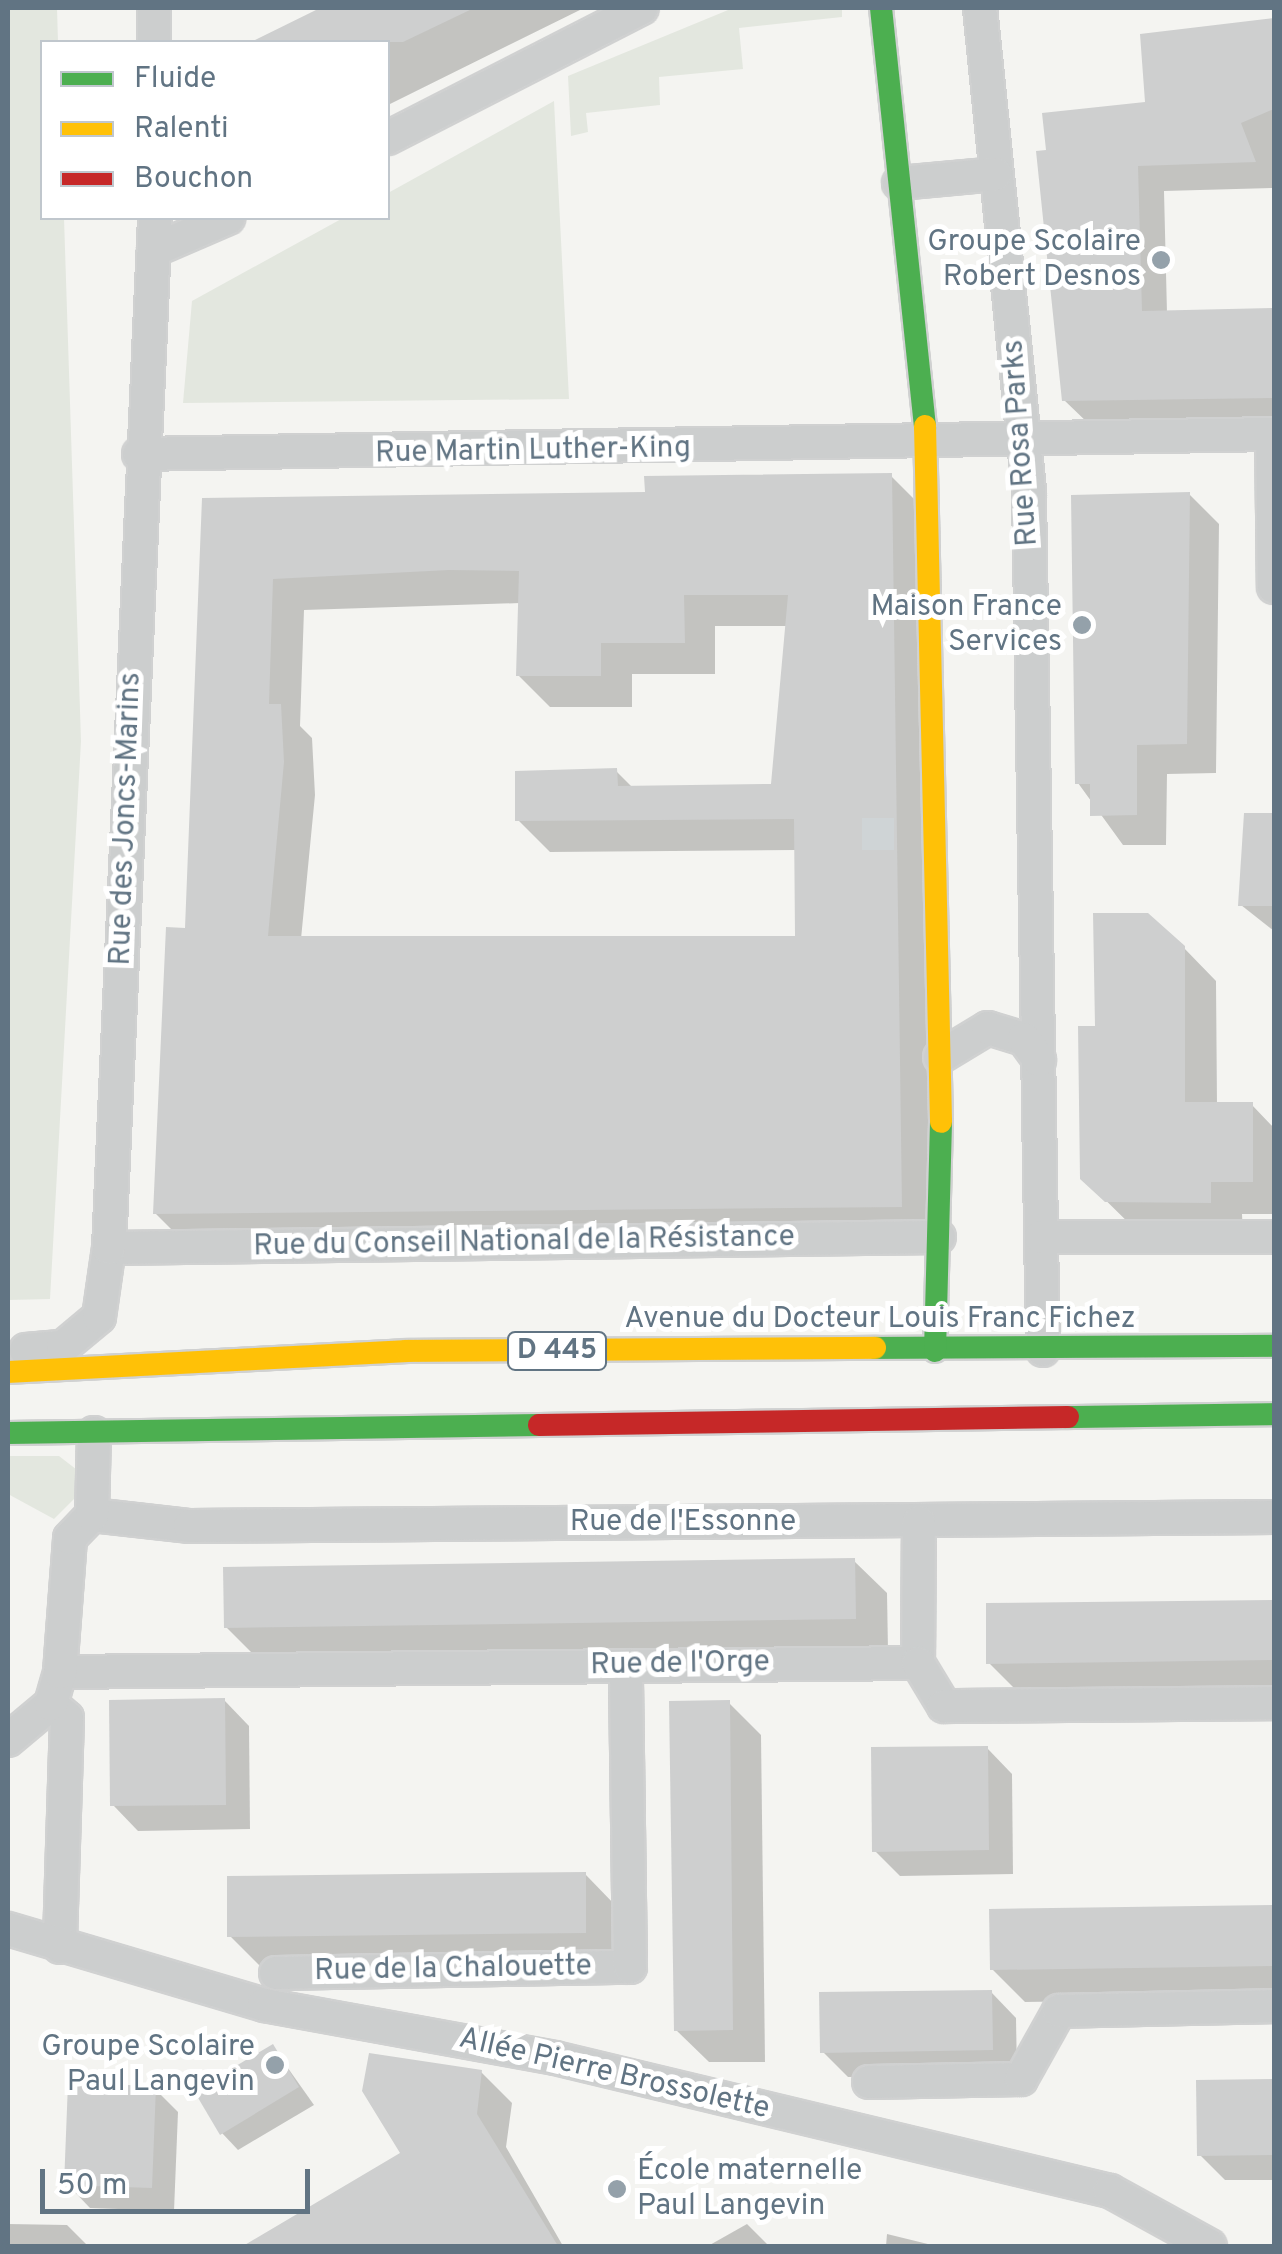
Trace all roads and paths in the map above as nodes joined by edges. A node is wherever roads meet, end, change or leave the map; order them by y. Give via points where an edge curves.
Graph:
1 (154, 8) edge
2 (642, 8) edge
3 (881, 8) edge
4 (980, 8) edge
5 (154, 40) edge
6 (390, 137) edge
7 (996, 174) junction
8 (899, 183) junction
9 (219, 220) edge
10 (155, 234) edge
11 (1273, 434) edge
12 (1026, 438) junction
13 (926, 442) junction
14 (139, 454) junction
15 (1274, 587) edge
16 (940, 1057) junction
17 (1038, 1060) junction
18 (939, 1237) junction
19 (1041, 1237) junction
20 (1274, 1237) edge
21 (109, 1248) junction
22 (1274, 1346) edge
23 (935, 1350) junction
24 (1043, 1350) junction
25 (8, 1352) edge
26 (8, 1372) edge
27 (1274, 1414) edge
28 (1054, 1418) junction
29 (522, 1427) junction
30 (8, 1432) edge
31 (94, 1434) junction
32 (92, 1515) junction
33 (1274, 1518) edge
34 (919, 1522) junction
35 (918, 1663) junction
36 (626, 1666) junction
37 (55, 1688) junction
38 (1274, 1703) edge
39 (18, 1736) edge
40 (8, 1929) edge
41 (60, 1947) junction
42 (276, 1972) dead end
43 (1274, 2006) edge
44 (868, 2082) dead end
45 (1210, 2246) edge

1 - 5 street
2 - 6 street
3 - 8 main road
4 - 7 street, Rue Rosa Parks
7 - 8 street
7 - 12 street, Rue Rosa Parks
8 - 13 main road
9 - 10 street
10 - 14 street, Rue des Joncs-Marins
11 - 12 street, Rue Martin Luther-King
11 - 15 street
12 - 13 street, Rue Martin Luther-King
12 - 17 street, Rue Rosa Parks
13 - 14 street, Rue Martin Luther-King
13 - 16 main road
14 - 21 street, Rue des Joncs-Marins
16 - 17 street via 988,1028 1024,1039
16 - 18 main road
17 - 19 street, Rue Rosa Parks
18 - 21 street, Rue du Conseil National de la Résistance
18 - 23 main road
19 - 20 street
19 - 24 street, Rue Rosa Parks
21 - 25 street, Rue des Joncs-Marins via 99,1317 63,1347
22 - 24 main road, Avenue du Docteur Louis Franc Fichez / D 445
23 - 24 main road, Avenue du Docteur Louis Franc Fichez / D 445
23 - 26 main road, Avenue du Docteur Louis Franc Fichez / D 445 via 406,1351
23 - 29 main road via 946,1386 681,1397
24 - 28 main road via 1024,1385
27 - 28 main road
28 - 29 main road
29 - 31 main road
30 - 31 main road
31 - 32 street
32 - 34 street, Rue de l'Essonne via 190,1526
32 - 37 street via 70,1538
33 - 34 street, Rue de l'Essonne
34 - 35 street
35 - 36 street, Rue de l'Orge
35 - 38 street via 944,1706
36 - 37 street, Rue de l'Orge
36 - 42 street, Rue de la Chalouette via 630,1967
37 - 39 street
37 - 41 street via 67,1718
40 - 41 street, Allée Pierre Brossolette
41 - 45 street, Allée Pierre Brossolette via 264,2005 554,2058 1110,2191
43 - 44 street via 1059,2011 1021,2079

